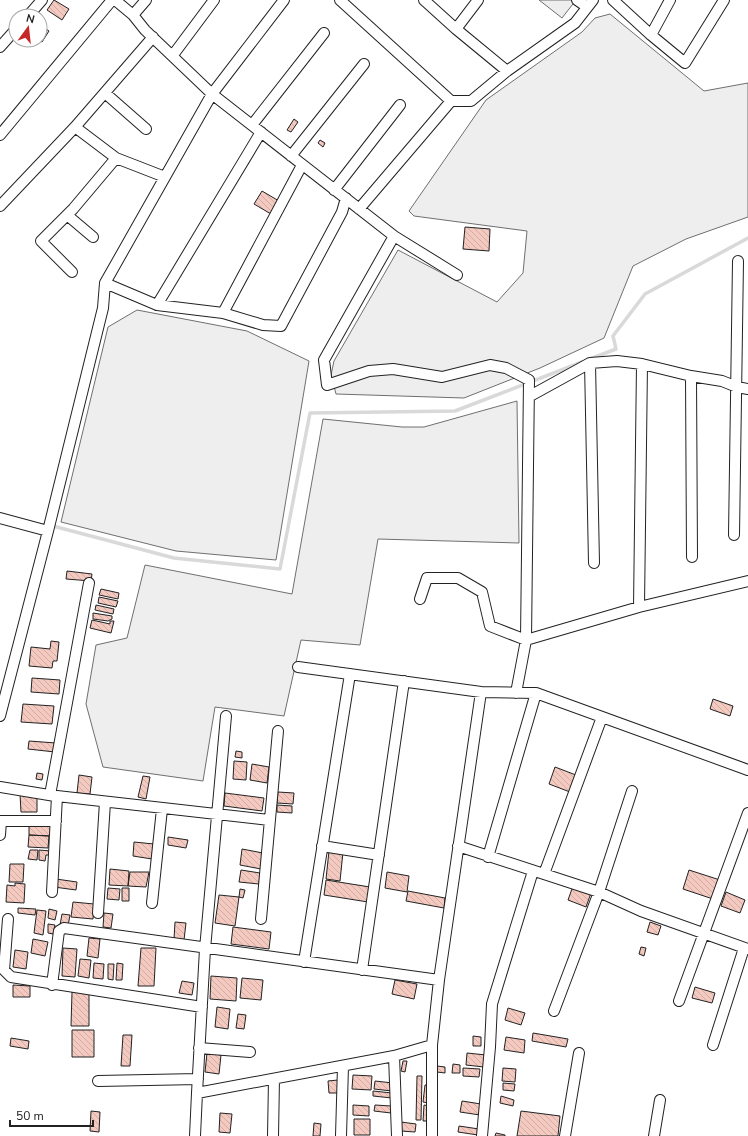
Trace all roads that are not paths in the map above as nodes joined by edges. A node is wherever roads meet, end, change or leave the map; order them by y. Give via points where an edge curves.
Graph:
1 (42, 0) edge
2 (112, 0) edge
3 (115, 0) edge
4 (146, 0) edge
5 (214, 0) edge
6 (284, 0) edge
7 (340, 0) edge
8 (424, 0) edge
9 (478, 0) edge
10 (577, 0) edge
11 (613, 0) edge
12 (670, 0) edge
13 (724, 0) edge
14 (590, 3) edge
15 (35, 8) edge
16 (133, 15) junction
17 (456, 30) junction
18 (324, 33) dead end
19 (651, 35) junction
20 (154, 37) junction
21 (8, 38) edge
22 (0, 47) edge
23 (173, 55) junction
24 (364, 64) dead end
25 (507, 71) junction
26 (105, 93) junction
27 (212, 94) junction
28 (451, 101) junction
29 (400, 105) dead end
30 (252, 125) junction
31 (75, 127) junction
32 (146, 129) dead end
33 (261, 132) junction
34 (0, 135) edge
35 (291, 156) junction
36 (116, 158) junction
37 (302, 165) junction
38 (165, 177) junction
39 (334, 190) junction
40 (346, 198) junction
41 (0, 206) edge
42 (359, 209) junction
43 (67, 215) junction
44 (394, 236) junction
45 (93, 237) dead end
46 (738, 261) dead end
47 (72, 272) dead end
48 (457, 275) dead end
49 (105, 283) junction
50 (157, 305) junction
51 (223, 313) junction
52 (590, 363) junction
53 (642, 364) junction
54 (691, 376) junction
55 (737, 387) junction
56 (529, 388) junction
57 (748, 389) edge
58 (0, 518) edge
59 (48, 531) junction
60 (734, 535) dead end
61 (692, 557) dead end
62 (594, 563) dead end
63 (748, 582) edge
64 (89, 583) dead end
65 (420, 599) dead end
66 (639, 607) junction
67 (526, 640) junction
68 (298, 667) dead end
69 (350, 674) junction
70 (404, 681) junction
71 (481, 692) junction
72 (516, 693) junction
73 (536, 693) junction
74 (0, 716) edge
75 (226, 716) dead end
76 (602, 717) junction
77 (278, 731) dead end
78 (748, 770) edge
79 (0, 787) edge
80 (632, 791) dead end
81 (53, 796) junction
82 (105, 802) junction
83 (162, 809) junction
84 (748, 813) edge
85 (217, 814) junction
86 (269, 820) junction
87 (0, 821) edge
88 (56, 821) junction
89 (0, 835) edge
90 (322, 846) junction
91 (458, 846) junction
92 (379, 855) junction
93 (488, 857) junction
94 (533, 871) junction
95 (544, 874) junction
96 (52, 892) dead end
97 (599, 892) junction
98 (152, 903) dead end
99 (98, 913) dead end
100 (8, 919) dead end
101 (261, 919) dead end
102 (704, 934) junction
103 (205, 949) junction
104 (746, 949) edge
105 (304, 962) junction
106 (362, 970) junction
107 (439, 980) junction
108 (52, 985) junction
109 (679, 1001) dead end
110 (202, 1007) junction
111 (554, 1011) dead end
112 (432, 1045) junction
113 (713, 1045) dead end
114 (199, 1048) junction
115 (250, 1052) dead end
116 (579, 1053) dead end
117 (394, 1056) junction
118 (343, 1066) junction
119 (198, 1079) junction
120 (274, 1079) junction
121 (98, 1081) dead end
122 (197, 1094) junction
123 (660, 1100) dead end
124 (195, 1136) edge
125 (273, 1136) edge
126 (341, 1136) edge
127 (397, 1136) edge
128 (432, 1136) edge
129 (482, 1136) edge
130 (565, 1136) edge
131 (654, 1136) edge

1 - 15 street
2 - 34 street
3 - 16 street
4 - 16 street
5 - 23 street
6 - 27 street
7 - 28 street
8 - 17 street
9 - 17 street
10 - 14 street
11 - 19 street
12 - 19 street
13 - 19 street via 685,63
14 - 25 street via 575,23
16 - 20 street
17 - 25 street
18 - 30 street
20 - 23 street
20 - 26 street
21 - 22 street
23 - 27 street
24 - 35 street
25 - 28 street via 471,101
26 - 31 street
26 - 32 street
27 - 30 street
27 - 38 street
28 - 42 street
29 - 39 street
30 - 33 street
31 - 36 street
31 - 41 street
33 - 35 street
33 - 50 street
35 - 37 street
36 - 38 street
36 - 43 street
37 - 39 street
37 - 51 street
38 - 49 street
39 - 40 street
40 - 42 street
40 - 51 street via 342,212 281,326 263,325
42 - 44 street
43 - 45 street
43 - 47 street via 41,242
44 - 48 street
44 - 56 street via 324,360 327,385 370,371 393,369 442,377 490,365 506,368
46 - 55 street
49 - 50 street
49 - 59 street via 104,308
50 - 51 street
52 - 53 street via 617,361
52 - 56 street
52 - 62 street
53 - 54 street
53 - 66 street
54 - 55 street via 722,381
54 - 61 street
55 - 57 street
55 - 60 street
56 - 67 street
58 - 59 street
59 - 74 street
63 - 66 street
64 - 81 street
65 - 67 street via 427,578 458,578 482,592 490,626
66 - 67 street
67 - 72 street
68 - 69 street
69 - 70 street
69 - 90 street
70 - 71 street
70 - 92 street
71 - 72 street
71 - 91 street
72 - 73 street
73 - 76 street
73 - 93 street
75 - 85 street
76 - 78 street
76 - 95 street
77 - 86 street
79 - 81 street
80 - 97 street
81 - 82 street
81 - 88 street
82 - 83 street
82 - 99 street
83 - 85 street
83 - 98 street
84 - 102 street
85 - 86 street
85 - 103 street
86 - 101 street
87 - 88 street
87 - 89 street
88 - 96 street
90 - 92 street
90 - 105 street
91 - 93 street
91 - 107 street
92 - 106 street
93 - 94 street
94 - 95 street
94 - 129 street via 492,1004
95 - 97 street
97 - 102 street via 641,911
97 - 111 street
100 - 108 street via 4,970 10,977
102 - 104 street
102 - 109 street
103 - 105 street
103 - 108 street via 64,928 59,931
103 - 110 street
104 - 113 street
105 - 106 street
106 - 107 street
107 - 112 street
108 - 110 street
110 - 114 street
112 - 117 street
112 - 128 street
114 - 115 street
114 - 119 street
116 - 130 street
117 - 118 street
117 - 127 street
118 - 120 street
118 - 126 street
119 - 121 street
119 - 122 street
120 - 122 street
120 - 125 street
122 - 124 street
123 - 131 street

